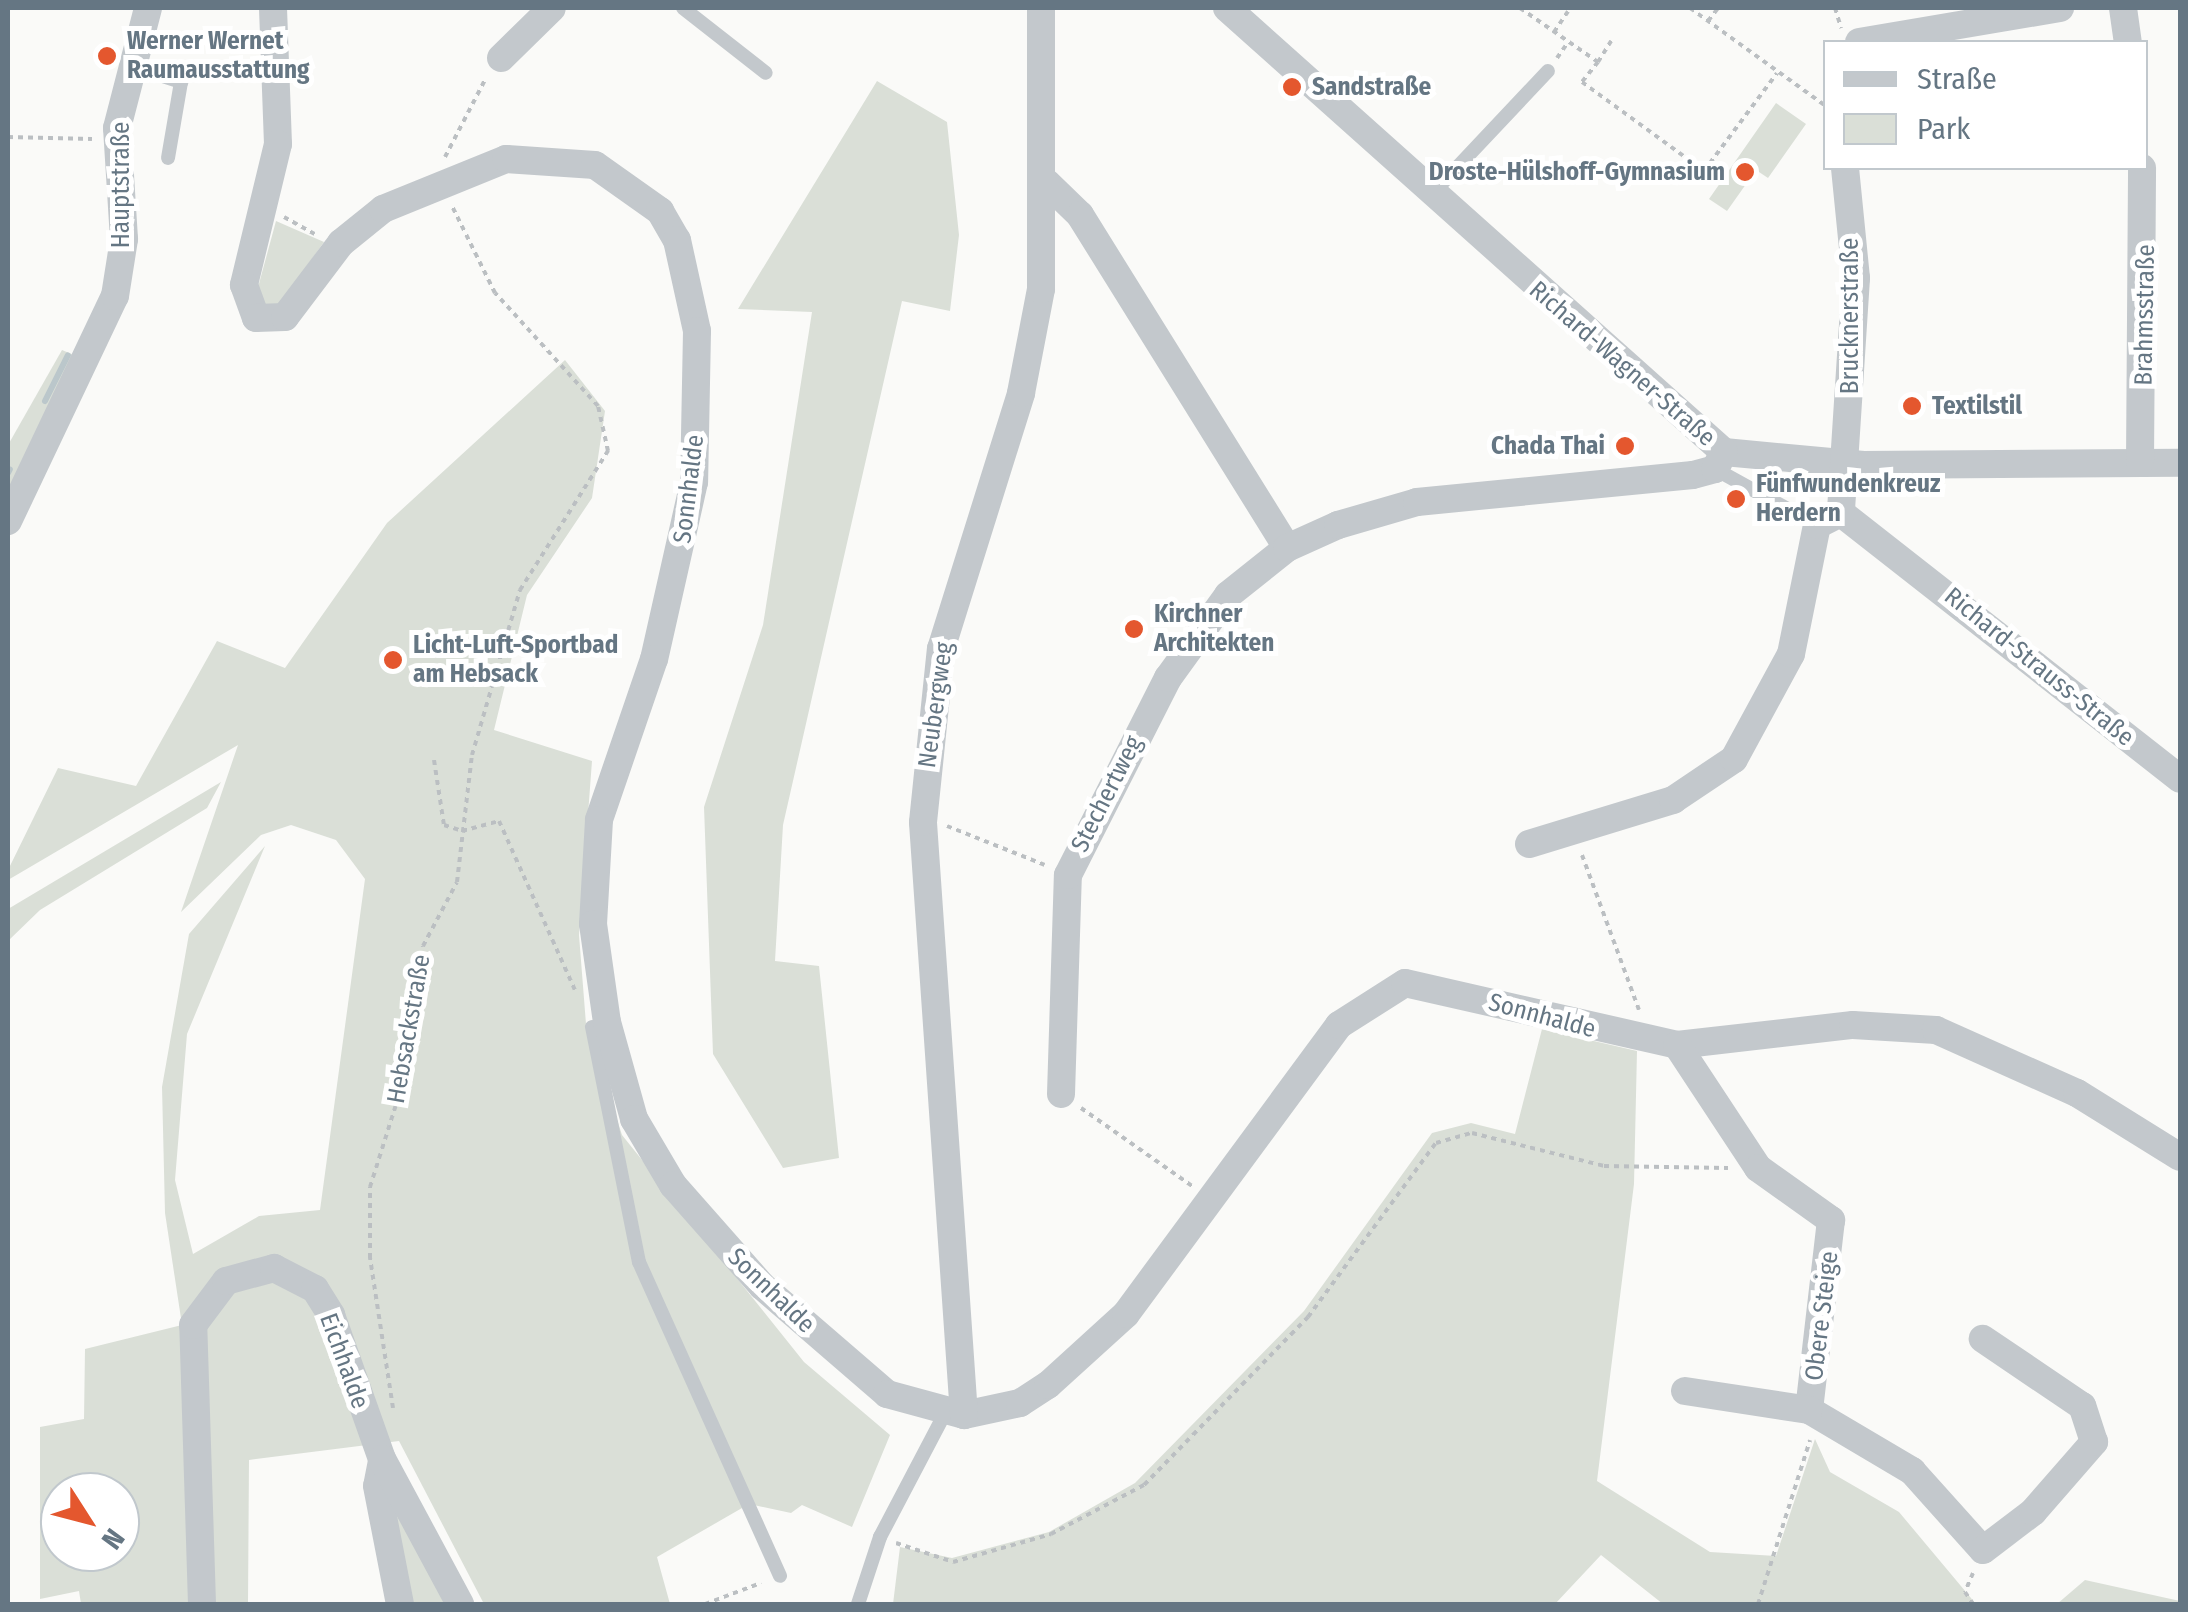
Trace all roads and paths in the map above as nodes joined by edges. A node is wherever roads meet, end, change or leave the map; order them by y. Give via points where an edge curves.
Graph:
1 (148, 8) edge
2 (272, 8) edge
3 (552, 8) edge
4 (683, 8) edge
5 (1042, 8) edge
6 (1228, 8) edge
7 (1520, 8) edge
8 (1690, 8) edge
9 (1718, 8) edge
10 (2060, 8) edge
11 (2123, 8) edge
12 (1568, 11) dead end
13 (1708, 21) junction
14 (1554, 32) junction
15 (1871, 40) edge
16 (2128, 40) edge
17 (1611, 41) dead end
18 (501, 58) joint
19 (1598, 62) junction
20 (132, 66) junction
21 (1548, 70) dead end
22 (1777, 72) junction
23 (766, 74) dead end
24 (1823, 104) edge
25 (8, 137) edge
26 (117, 140) junction
27 (168, 158) dead end
28 (442, 168) junction
29 (1845, 170) edge
30 (2142, 170) edge
31 (1047, 183) junction
32 (1431, 194) junction
33 (268, 201) junction
34 (341, 244) junction
35 (1720, 460) junction
36 (2140, 462) junction
37 (2180, 462) edge
38 (1848, 464) junction
39 (1829, 519) junction
40 (8, 521) edge
41 (1286, 548) junction
42 (434, 760) dead end
43 (2180, 779) edge
44 (923, 822) junction
45 (462, 831) junction
46 (1576, 832) junction
47 (1529, 844) dead end
48 (1068, 875) junction
49 (578, 994) dead end
50 (1644, 1019) dead end
51 (592, 1027) dead end
52 (1677, 1045) junction
53 (1061, 1094) joint
54 (2180, 1157) edge
55 (1758, 1168) junction
56 (1200, 1192) dead end
57 (1984, 1339) dead end
58 (1684, 1390) dead end
59 (1809, 1410) junction
60 (955, 1414) junction
61 (394, 1418) dead end
62 (1810, 1446) dead end
63 (382, 1459) junction
64 (880, 1537) junction
65 (1983, 1550) junction
66 (780, 1576) dead end
67 (762, 1582) dead end
68 (202, 1604) edge
69 (400, 1604) edge
70 (460, 1604) edge
71 (705, 1604) edge
72 (858, 1604) edge
73 (1758, 1604) edge
74 (1973, 1604) edge

1 - 20 street, Hauptstraße
2 - 33 street, Sonnhalde via 278,144
3 - 18 street
4 - 23 lane
5 - 31 street, Neubergweg
6 - 32 street, Richard-Wagner-Straße
7 - 14 path
8 - 13 path
9 - 13 path
10 - 15 street
11 - 16 street
12 - 14 path
13 - 22 path
14 - 19 path
17 - 19 path
18 - 28 path
19 - 22 path via 1582,82 1704,171
20 - 26 street, Hauptstraße
20 - 27 lane via 181,82
21 - 32 lane
22 - 24 path
25 - 26 path
26 - 40 street, Hauptstraße via 124,239 115,296
28 - 34 street, Sonnhalde
28 - 45 path, Hebsackstraße via 495,293 573,374 608,427 608,451 585,496 520,590 472,755
28 - 60 street, Sonnhalde via 506,158 595,166 660,211 677,240 697,331 694,482 654,659 599,820 593,924 607,1022 649,1149 729,1252 858,1374
29 - 38 street, Brucknerstraße via 1856,278
30 - 36 street, Brahmsstraße
31 - 41 street via 1080,216
31 - 44 street, Neubergweg via 1033,344 941,649
32 - 35 street, Richard-Wagner-Straße
33 - 34 path via 294,225
33 - 34 street, Sonnhalde via 244,284 256,318 286,317
35 - 38 street, Richard-Wagner-Straße
35 - 39 lane via 1767,500
35 - 41 street, Stechertweg via 1417,502
36 - 37 street, Richard-Wagner-Straße
36 - 38 street, Richard-Wagner-Straße
38 - 39 street
39 - 43 street, Richard-Strauss-Straße
39 - 46 street via 1791,654 1734,759 1674,800
41 - 48 street, Stechertweg via 1228,594 1182,654
42 - 45 path via 444,825
44 - 48 path
44 - 60 street, Neubergweg
45 - 49 path via 499,821
45 - 61 path, Hebsackstraße via 458,882 423,946 405,1076 370,1187 370,1258
46 - 47 street
46 - 50 path via 1612,955
48 - 53 street, Stechertweg
51 - 66 lane via 638,1262
52 - 54 street, Sonnhalde via 1853,1025 1936,1030 2059,1084
52 - 55 street, Obere Steige
52 - 60 street, Sonnhalde via 1404,983 1376,996 1339,1025 1126,1314 1020,1403
53 - 56 path
55 - 59 street, Obere Steige via 1831,1220
55 - 64 path via 1604,1166 1472,1133 1436,1143 1308,1316 1144,1485 1051,1534 953,1562
57 - 65 street via 2082,1406 2094,1442 2033,1512
58 - 59 street, Obere Steige
59 - 65 street, Obere Steige via 1912,1471
60 - 64 lane
62 - 73 path
63 - 68 street, Eichhalde via 315,1289 274,1268 226,1281 193,1325
63 - 69 street via 377,1486
63 - 70 street, Eichhalde
64 - 72 lane
65 - 74 path via 1965,1592
67 - 71 path

